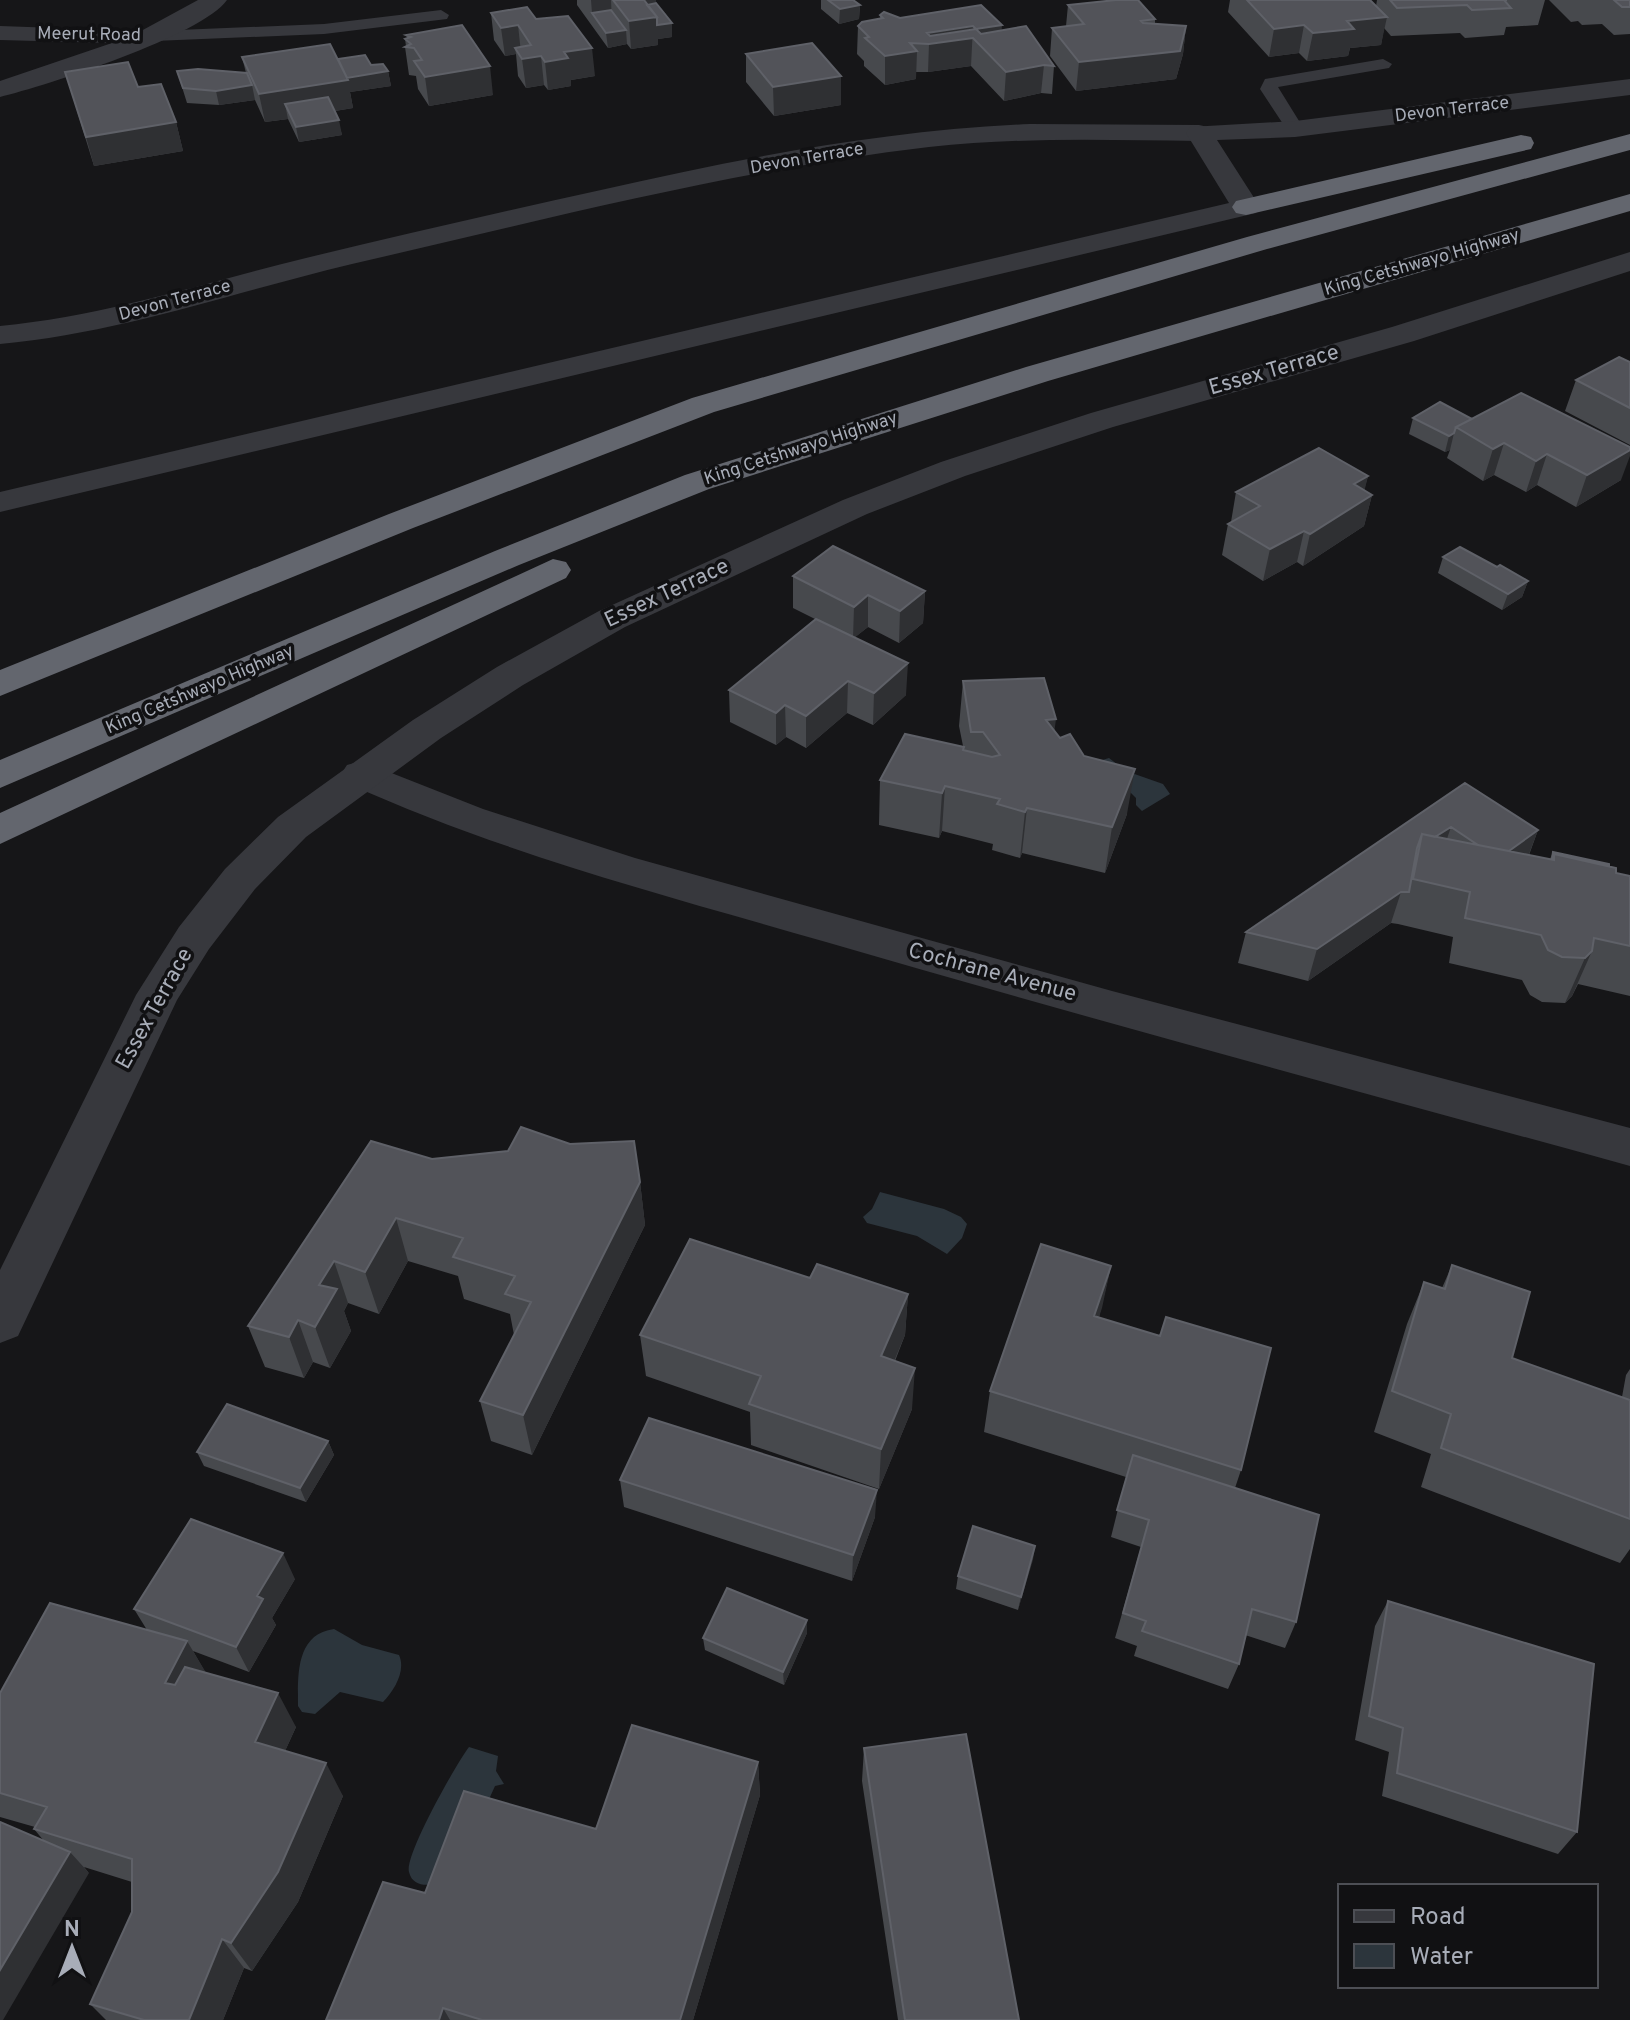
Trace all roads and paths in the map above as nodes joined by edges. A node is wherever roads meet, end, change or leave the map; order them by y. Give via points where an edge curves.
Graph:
1 (215, 0) edge
2 (441, 15) dead end
3 (0, 33) edge
4 (154, 36) junction
5 (1383, 64) dead end
6 (1630, 87) edge
7 (0, 89) edge
8 (1630, 119) edge
9 (1295, 129) junction
10 (1199, 133) junction
11 (1630, 142) edge
12 (1630, 202) edge
13 (1246, 207) junction
14 (1630, 261) edge
15 (0, 335) edge
16 (857, 430) junction
17 (0, 502) edge
18 (0, 684) edge
19 (361, 774) junction
20 (0, 775) edge
21 (0, 830) edge
22 (1630, 1147) edge
23 (0, 1321) edge

1 - 4 street, Meerut Road
2 - 4 lane via 324,29
3 - 4 street, Meerut Road
4 - 7 street
5 - 9 lane via 1271,83 1269,89
6 - 9 street, Devon Terrace
8 - 13 highway
9 - 10 street, Devon Terrace
10 - 13 street
10 - 15 street, Devon Terrace via 1011,133 930,139 787,162 333,260 114,317
11 - 18 highway via 1257,243 703,405
12 - 16 highway, King Cetshwayo Highway
13 - 17 street
14 - 19 street, Essex Terrace via 1403,334 1102,420 855,507 612,619 510,676
16 - 20 highway, King Cetshwayo Highway via 697,482 570,532
16 - 21 highway
19 - 22 street, Cochrane Avenue via 424,804 548,846 885,944
19 - 23 street, Essex Terrace via 292,827 240,879 194,938 158,995

